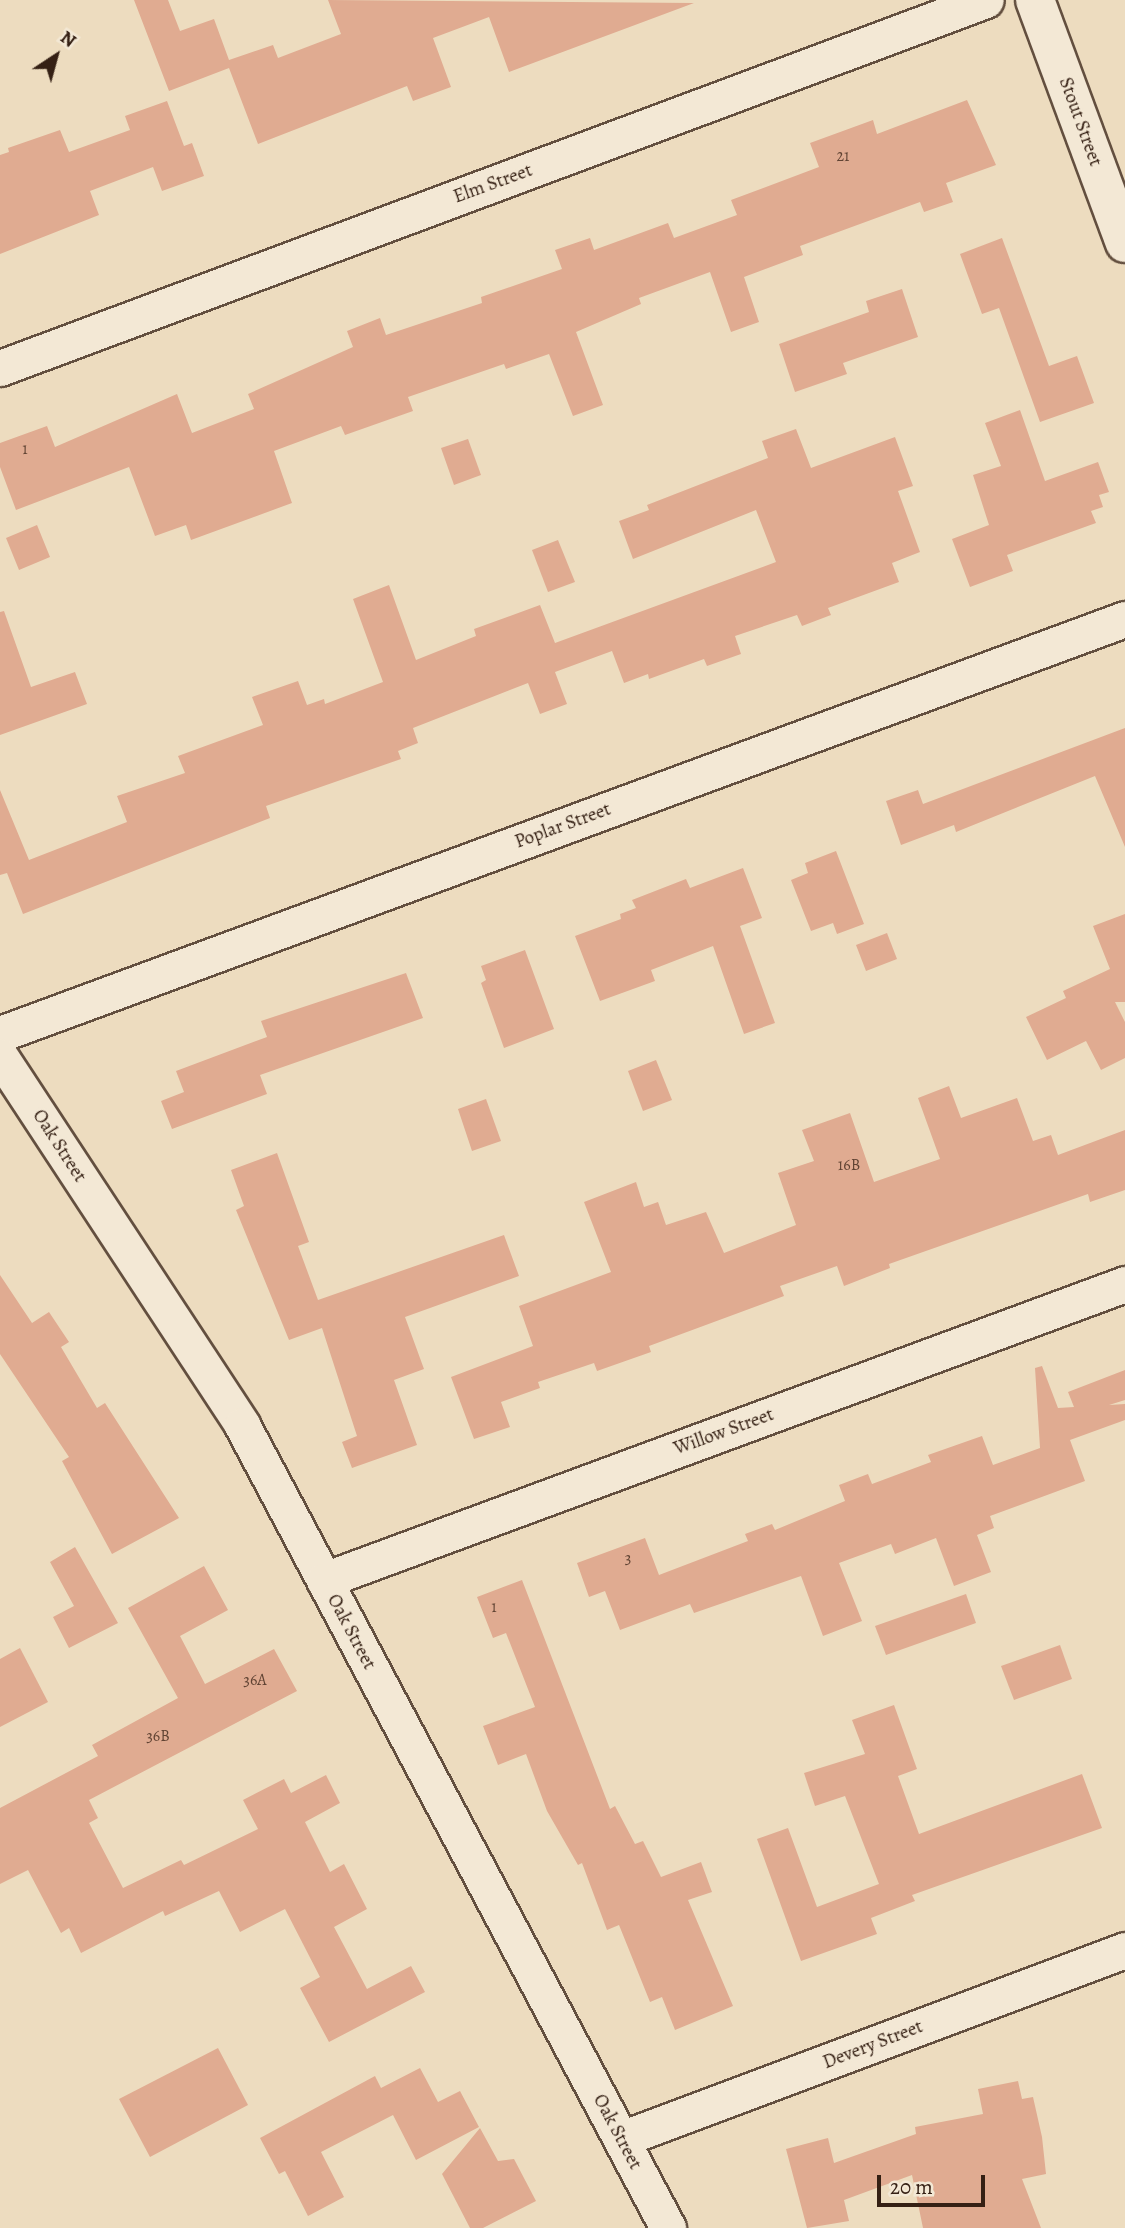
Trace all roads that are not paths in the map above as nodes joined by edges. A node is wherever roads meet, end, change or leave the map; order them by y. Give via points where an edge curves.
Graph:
1 (986, 0) edge
2 (1035, 0) edge
3 (1125, 243) edge
4 (0, 368) edge
5 (1125, 619) edge
6 (0, 1034) edge
7 (0, 1056) edge
8 (1125, 1284) edge
9 (324, 1580) junction
10 (1125, 1950) edge
11 (621, 2139) junction
12 (667, 2228) edge

1 - 4 street, Elm Street
2 - 3 street, Stout Street
5 - 6 street, Poplar Street
7 - 9 street, Oak Street via 242,1425
8 - 9 street, Willow Street
9 - 11 street, Oak Street
10 - 11 street, Devery Street
11 - 12 street, Oak Street

